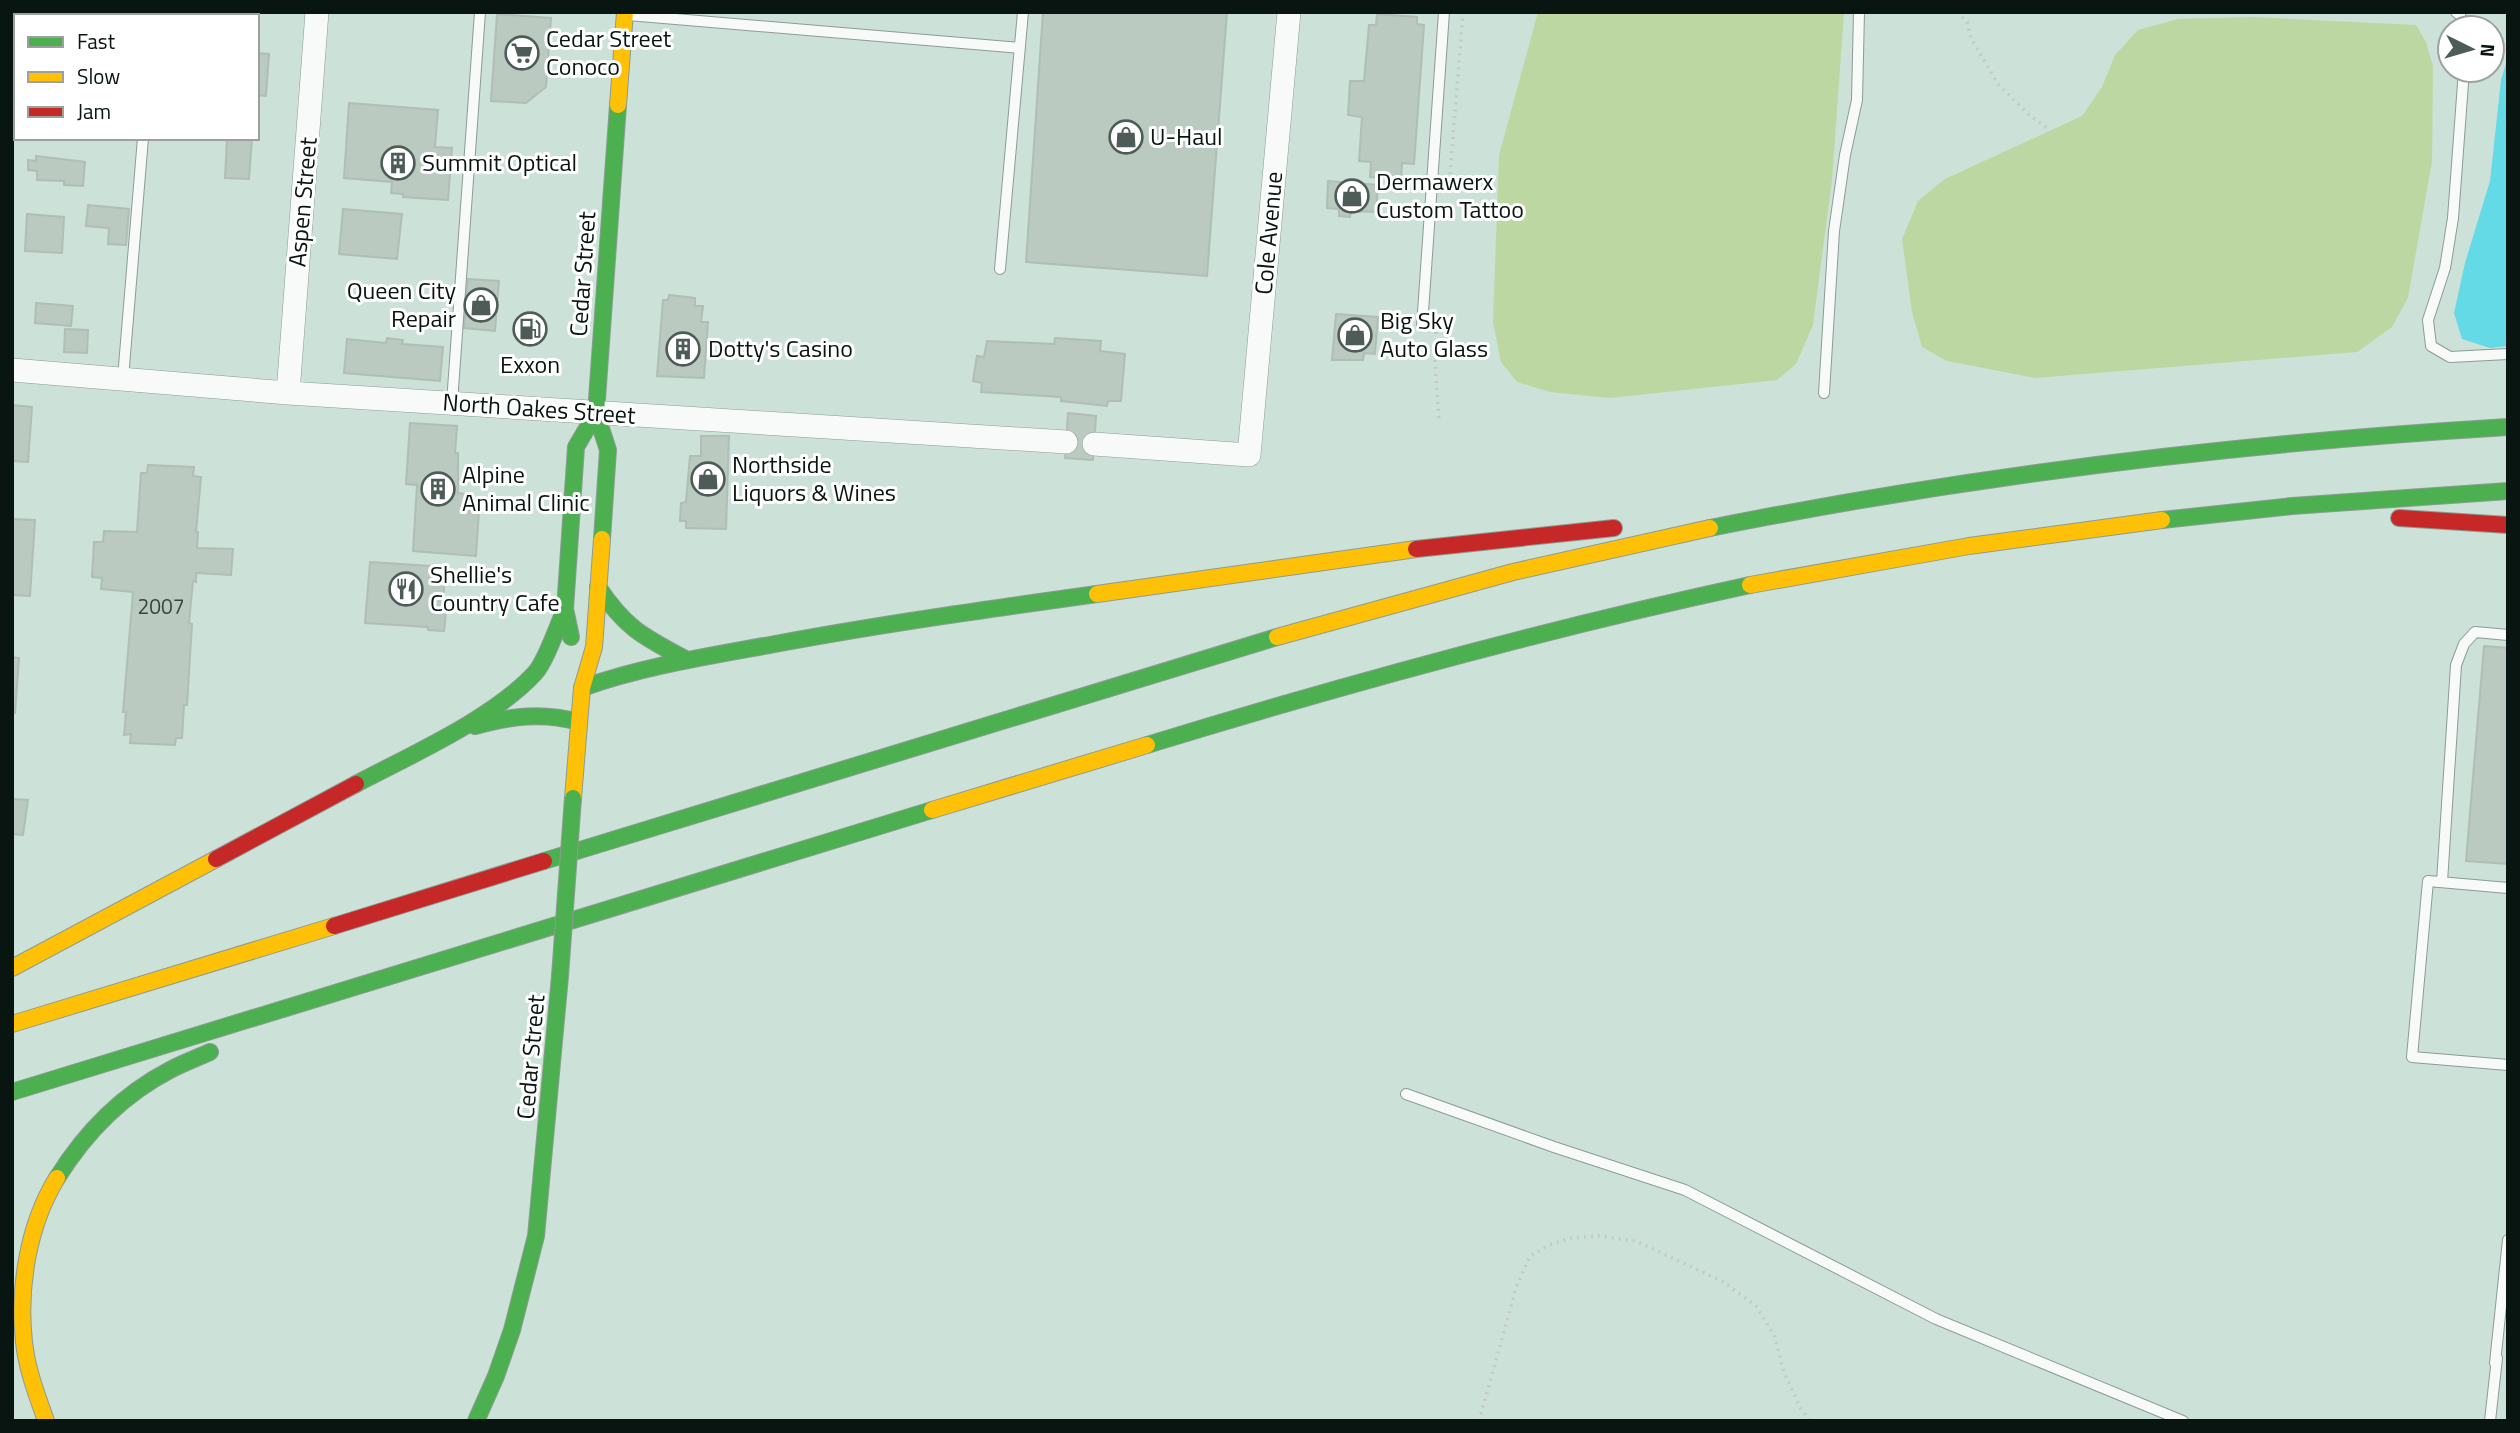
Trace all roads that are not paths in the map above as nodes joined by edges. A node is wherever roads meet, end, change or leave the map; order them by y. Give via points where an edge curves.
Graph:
1 (317, 12) edge
2 (480, 12) edge
3 (1023, 12) edge
4 (1289, 12) edge
5 (1444, 12) edge
6 (1859, 12) edge
7 (625, 14) edge
8 (1020, 48) junction
9 (2462, 84) edge
10 (142, 140) edge
11 (1000, 269) dead end
12 (1422, 326) dead end
13 (2508, 354) edge
14 (12, 370) edge
15 (123, 378) junction
16 (288, 393) junction
17 (1824, 393) dead end
18 (452, 403) junction
19 (596, 413) junction
20 (2508, 427) edge
21 (1066, 442) dead end
22 (1094, 444) dead end
23 (2508, 491) edge
24 (1815, 508) junction
25 (2261, 510) junction
26 (2508, 525) edge
27 (598, 587) junction
28 (565, 609) junction
29 (2508, 635) edge
30 (687, 660) junction
31 (582, 688) junction
32 (579, 722) junction
33 (453, 732) junction
34 (2442, 882) junction
35 (2508, 888) edge
36 (12, 968) edge
37 (292, 1007) junction
38 (12, 1024) edge
39 (270, 1030) dead end
40 (225, 1047) dead end
41 (2508, 1065) edge
42 (12, 1092) edge
43 (1406, 1094) dead end
44 (2508, 1240) edge
45 (2508, 1326) edge
46 (2495, 1363) junction
47 (46, 1421) edge
48 (476, 1421) edge
49 (2183, 1421) edge
50 (2490, 1421) edge

1 - 16 street, Aspen Street
2 - 18 lane
3 - 8 lane
4 - 22 street, Cole Avenue via 1249,455
5 - 12 lane
6 - 17 lane via 1857,100 1835,231
7 - 8 lane
7 - 19 main road, Cedar Street
8 - 11 lane
9 - 13 lane via 2453,218 2445,268 2428,320 2431,346 2450,356
10 - 15 lane
14 - 15 street, North Oakes Street
15 - 16 street, North Oakes Street
16 - 18 street, North Oakes Street
18 - 19 street, North Oakes Street
19 - 21 street, North Oakes Street
19 - 27 main road, Cedar Street via 608,450
19 - 28 main road, Cedar Street via 576,447
20 - 24 main road via 2172,454 2029,472
23 - 25 main road
24 - 30 main road via 1470,542 900,621
24 - 38 main road via 1601,551 1310,628
25 - 26 main road
25 - 37 main road via 1902,558 1759,584 1559,629 1441,659 1040,777
27 - 30 main road via 639,635
27 - 31 main road, Cedar Street via 594,647
28 - 31 main road, Cedar Street
28 - 33 main road via 537,671
29 - 34 lane via 2475,632 2464,644 2456,665
30 - 31 main road
31 - 32 main road, Cedar Street
32 - 33 main road via 553,714 528,714
32 - 48 main road, Cedar Street, bridge via 536,1236 510,1337
33 - 36 main road
34 - 35 lane
34 - 41 lane via 2428,881 2413,1057
37 - 39 main road via 281,1026
37 - 42 main road
40 - 47 main road via 162,1074 102,1118 67,1159 44,1198 28,1251 20,1305 24,1356
43 - 49 lane via 1685,1190 1936,1319
44 - 46 lane
45 - 46 lane
46 - 50 lane

